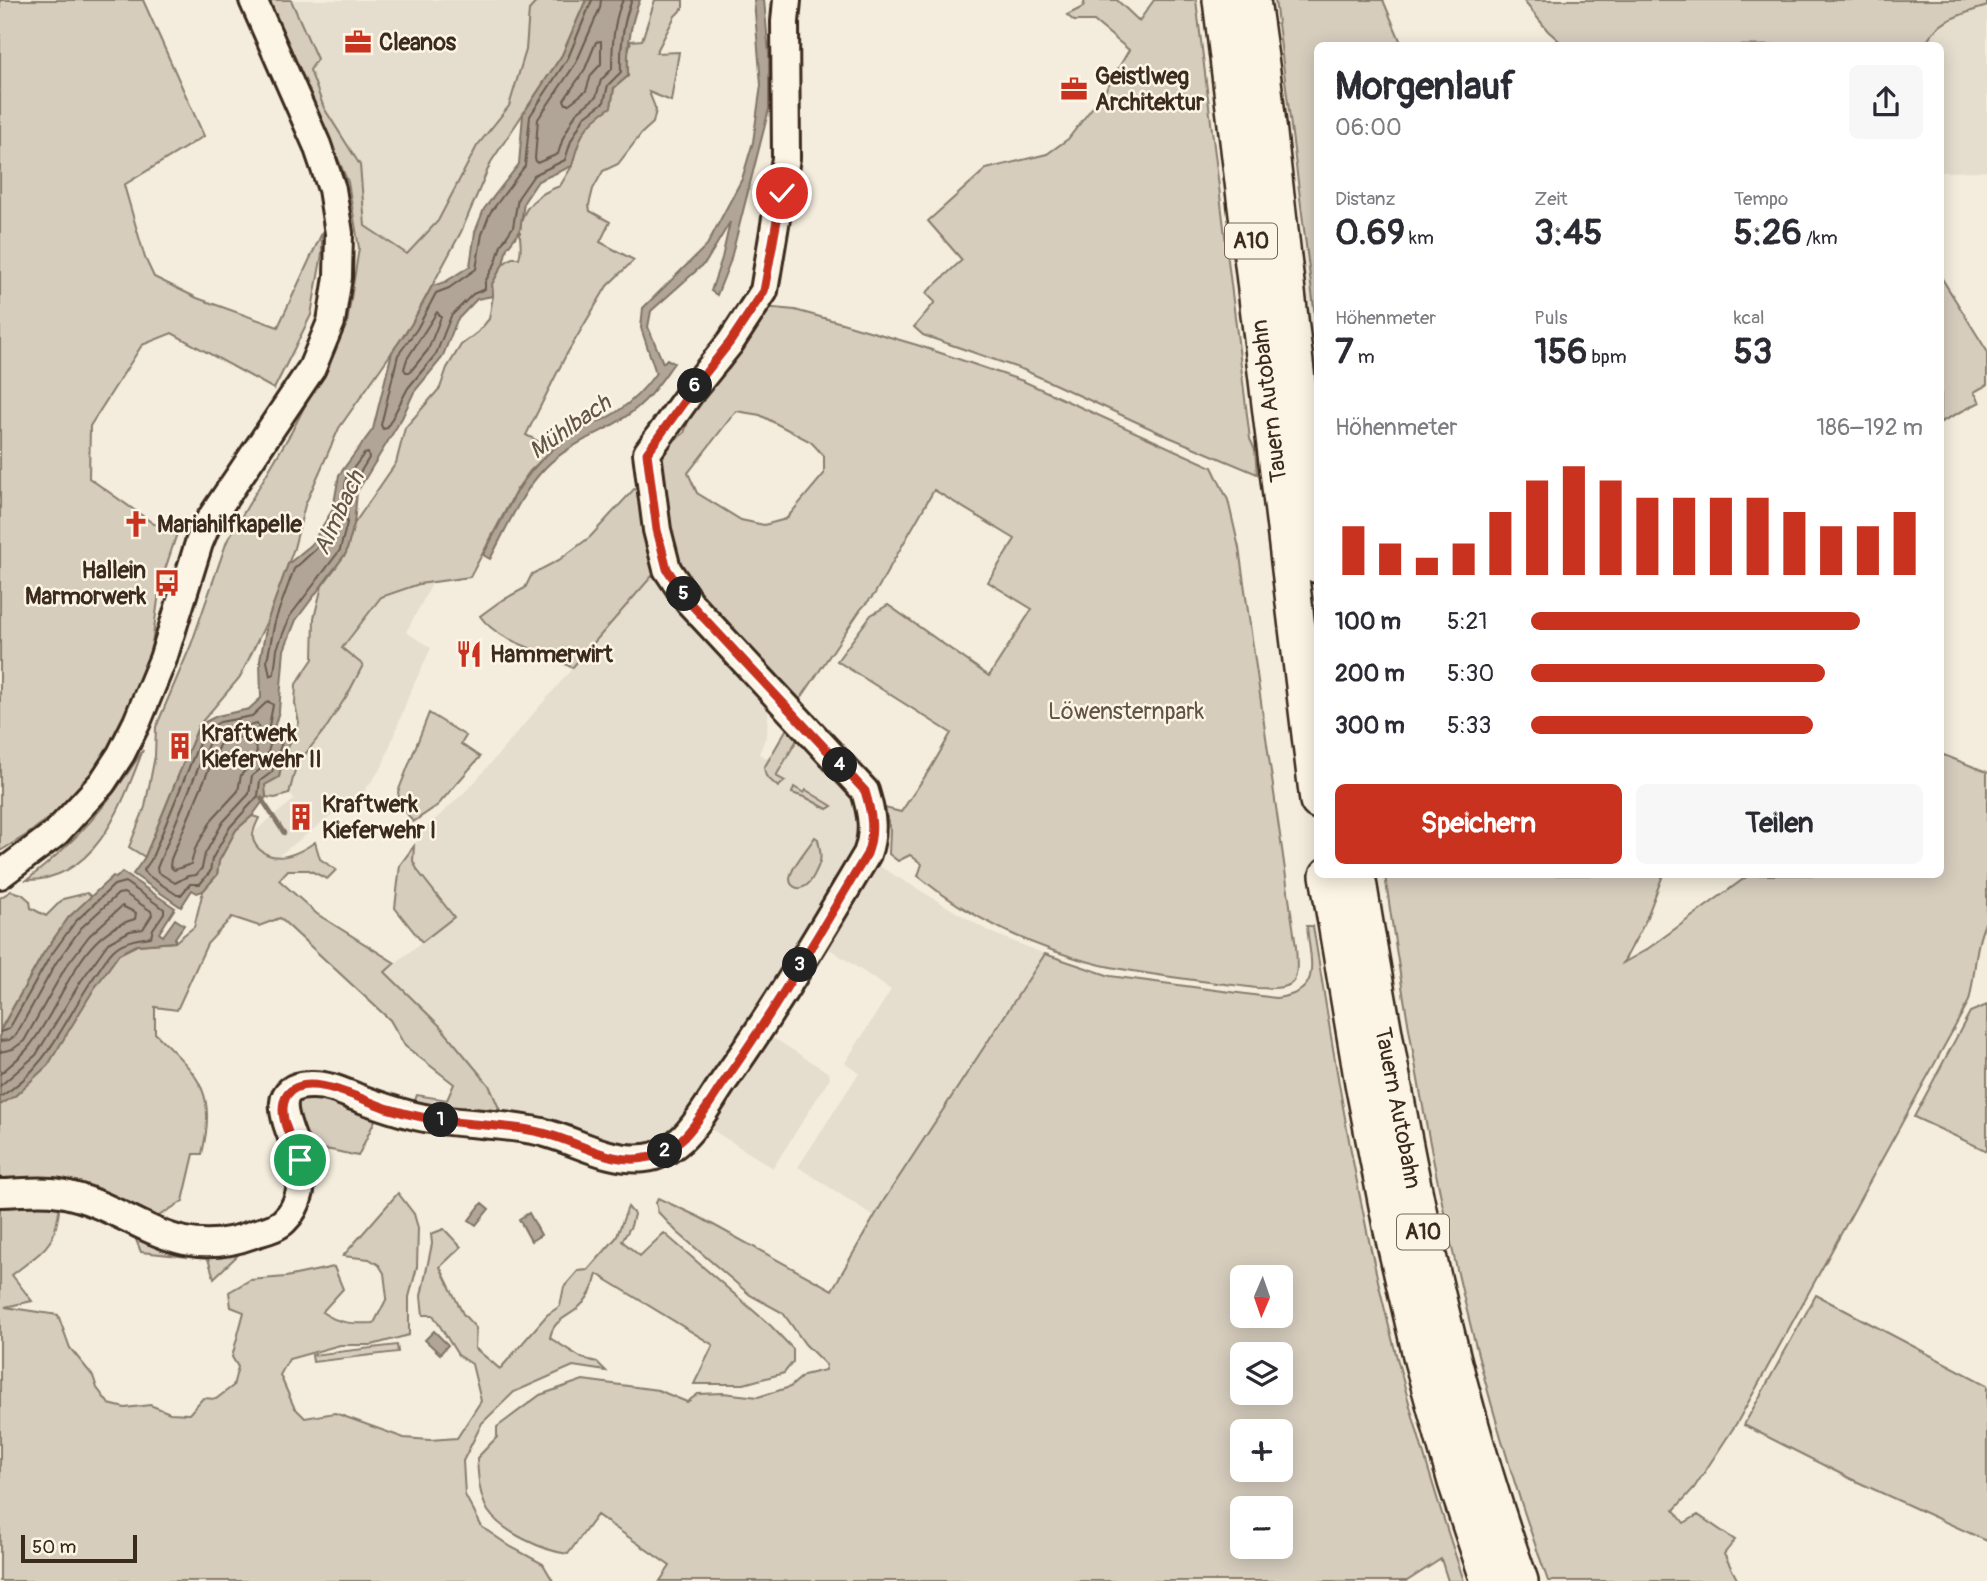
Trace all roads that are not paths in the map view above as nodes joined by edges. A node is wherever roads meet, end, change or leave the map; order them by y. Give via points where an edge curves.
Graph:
1 (253, 0) edge
2 (787, 0) edge
3 (1221, 0) edge
4 (1252, 0) edge
5 (1295, 497) junction
6 (1314, 553) edge
7 (1314, 748) edge
8 (0, 876) edge
9 (1329, 878) edge
10 (1358, 878) edge
11 (0, 1193) edge
12 (1489, 1581) edge
13 (1520, 1581) edge

1 - 8 street via 332,189 339,233 331,322 312,368 207,524 163,659 121,754 102,783 56,833
2 - 11 street via 786,158 764,291 647,453 667,569 689,602 865,791 873,821 867,854 765,1024 684,1138 649,1158 613,1157 512,1127 425,1118 309,1084 288,1094 283,1115 300,1160 297,1205 281,1224 245,1237 195,1244 58,1192
3 - 5 highway, Tauern Autobahn / A10
4 - 5 highway, Tauern Autobahn / A10 via 1262,72
5 - 6 highway, Tauern Autobahn / A10
5 - 7 highway, Tauern Autobahn / A10
9 - 12 highway, Tauern Autobahn / A10 via 1394,1239 1422,1360
10 - 13 highway, Tauern Autobahn / A10 via 1414,1193 1439,1303

